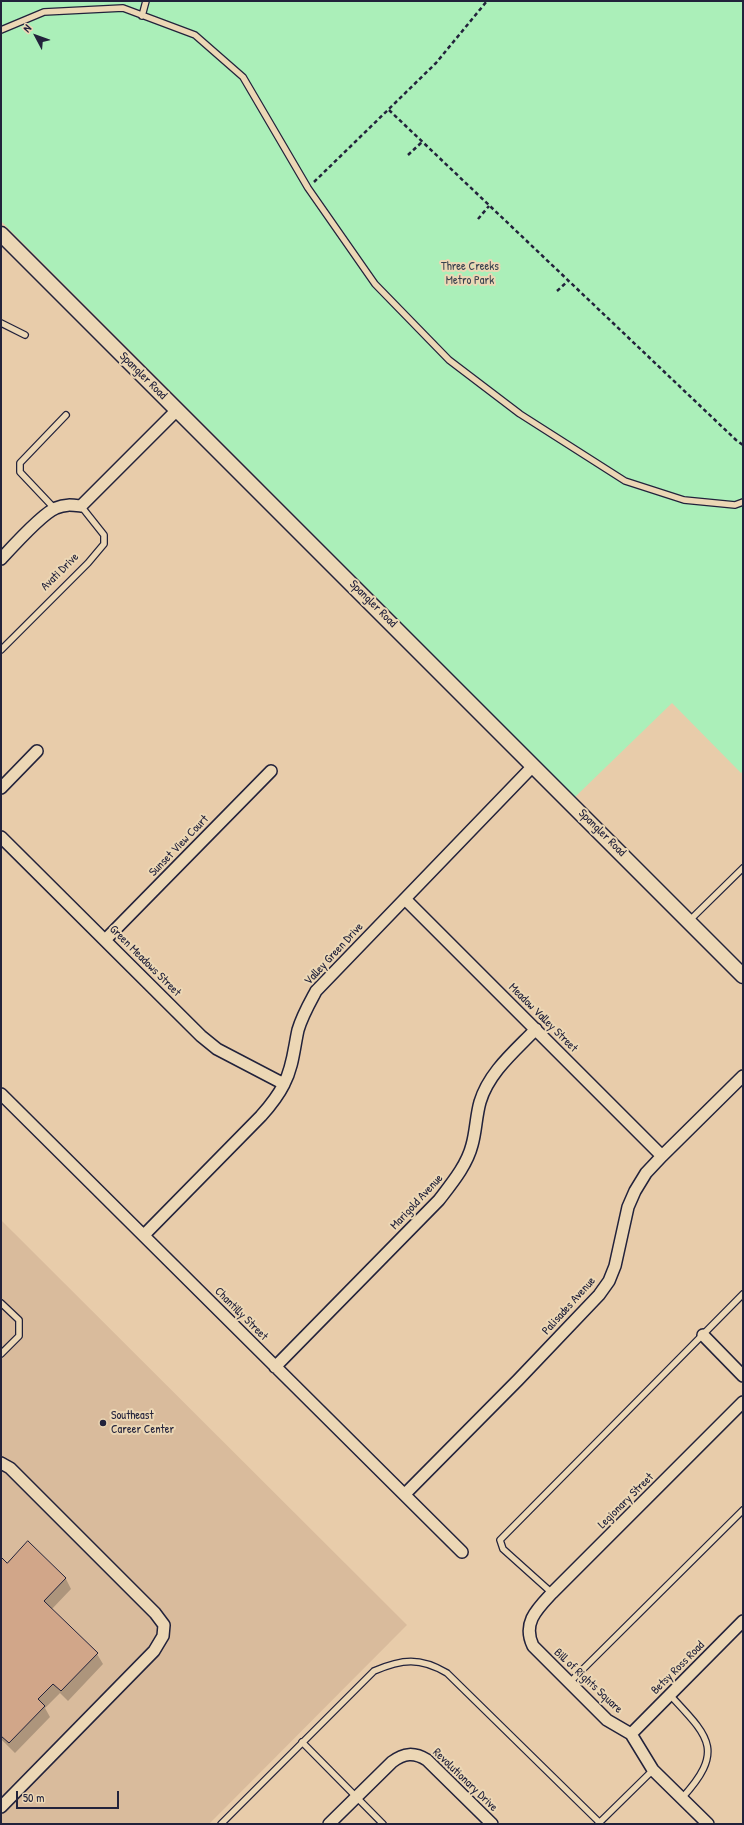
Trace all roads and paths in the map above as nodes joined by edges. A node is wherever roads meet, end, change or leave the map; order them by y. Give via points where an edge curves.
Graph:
1 (146, 1) edge
2 (487, 1) edge
3 (142, 16) junction
4 (1, 30) edge
5 (389, 110) junction
6 (422, 142) junction
7 (408, 155) dead end
8 (308, 188) junction
9 (489, 206) junction
10 (478, 219) dead end
11 (1, 234) edge
12 (569, 280) junction
13 (557, 291) dead end
14 (1, 323) edge
15 (25, 335) dead end
16 (177, 410) junction
17 (66, 415) dead end
18 (743, 445) edge
19 (743, 502) edge
20 (81, 506) junction
21 (54, 508) junction
22 (1, 559) edge
23 (1, 650) edge
24 (37, 750) dead end
25 (533, 766) junction
26 (271, 771) dead end
27 (1, 788) edge
28 (1, 837) edge
29 (743, 868) edge
30 (405, 899) junction
31 (689, 921) junction
32 (105, 940) junction
33 (743, 976) edge
34 (536, 1030) junction
35 (743, 1076) edge
36 (284, 1084) junction
37 (1, 1094) edge
38 (662, 1156) junction
39 (144, 1236) junction
40 (743, 1294) edge
41 (1, 1303) edge
42 (703, 1336) junction
43 (1, 1354) edge
44 (275, 1367) junction
45 (743, 1376) edge
46 (743, 1402) edge
47 (1, 1463) edge
48 (405, 1494) junction
49 (743, 1510) edge
50 (462, 1552) dead end
51 (552, 1593) junction
52 (530, 1620) joint
53 (743, 1621) edge
54 (570, 1682) junction
55 (670, 1695) junction
56 (631, 1734) junction
57 (302, 1742) junction
58 (653, 1770) junction
59 (356, 1797) junction
60 (682, 1798) junction
61 (1, 1807) edge
62 (599, 1823) edge
63 (221, 1824) edge
64 (329, 1824) edge
65 (384, 1824) edge
66 (492, 1824) edge
67 (708, 1824) edge

1 - 3 lane
2 - 5 path via 436,63
3 - 4 lane via 123,8 44,12
3 - 8 lane via 195,35 243,77
5 - 6 path
5 - 8 path
6 - 7 path
6 - 9 path
8 - 19 lane via 375,284 449,360 520,414 625,481 684,500 735,505
9 - 10 path
9 - 12 path
11 - 16 street, Spangler Road
12 - 13 path
12 - 18 path
14 - 15 lane
16 - 20 street
16 - 25 street, Spangler Road
17 - 21 lane via 20,463 20,472
20 - 21 street via 67,504
20 - 23 lane, Avati Drive via 104,536 104,544
21 - 22 street
24 - 27 street
25 - 30 street, Valley Green Drive
25 - 31 street, Spangler Road
26 - 32 street, Sunset View Court
28 - 32 street, Green Meadows Street
29 - 31 lane
30 - 34 street, Meadow Valley Street
30 - 36 street, Valley Green Drive via 316,991 298,1030 290,1069
31 - 33 street, Spangler Road
32 - 36 street, Green Meadows Street via 217,1049
34 - 38 street, Meadow Valley Street
34 - 44 street, Marigold Avenue via 500,1066 492,1078 480,1102 472,1146 453,1182 439,1200
35 - 38 street, Palisades Avenue
36 - 39 street, Valley Green Drive via 275,1100 261,1116
37 - 39 street, Chantilly Street
38 - 48 street, Palisades Avenue via 646,1173 635,1191 628,1207 615,1266 599,1295
39 - 44 street, Chantilly Street
40 - 42 lane
41 - 43 lane via 19,1320 19,1336
42 - 45 street
42 - 51 lane via 500,1540 503,1549
44 - 48 street, Chantilly Street
46 - 51 street, Legionary Street
47 - 61 street via 10,1468 164,1625 163,1636 154,1651
48 - 50 street, Chantilly Street
49 - 54 lane
51 - 52 street, Legionary Street
52 - 54 street, Bill of Rights Square via 529,1639 533,1646
53 - 55 street, Betsy Ross Road
54 - 56 street, Bill of Rights Square via 607,1720
55 - 56 street, Betsy Ross Road
55 - 60 lane via 699,1726 708,1750 700,1776
56 - 58 street, Bill of Rights Square
57 - 59 lane
57 - 62 lane via 374,1671 412,1660 426,1662 447,1673
57 - 63 lane
58 - 60 street, Bill of Rights Square
58 - 62 lane
59 - 64 street
59 - 65 lane
59 - 66 street, Revolutionary Drive via 399,1756 420,1755
60 - 67 street, Bill of Rights Square

